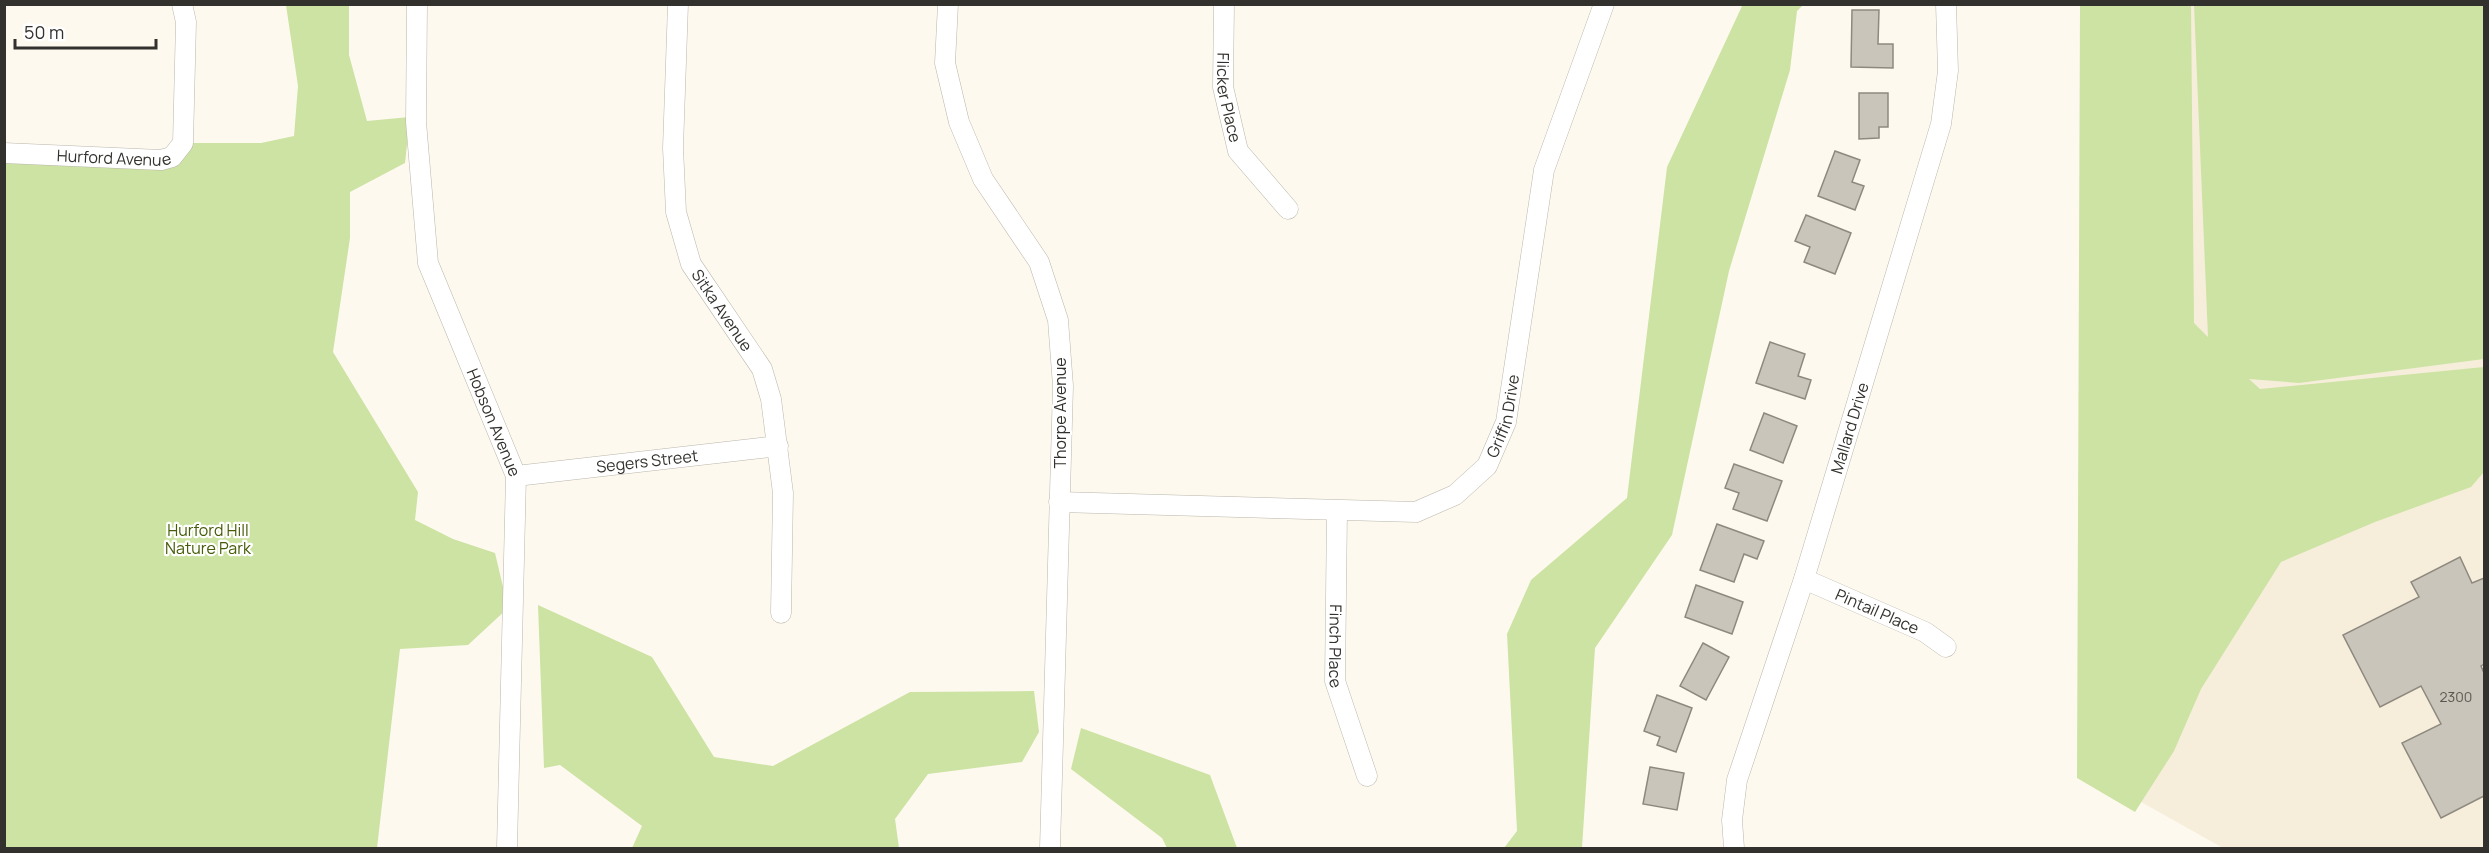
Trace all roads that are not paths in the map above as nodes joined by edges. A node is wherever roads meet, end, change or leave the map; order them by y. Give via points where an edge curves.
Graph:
1 (182, 4) edge
2 (417, 4) edge
3 (678, 4) edge
4 (948, 4) edge
5 (1224, 4) edge
6 (1604, 4) edge
7 (1946, 4) edge
8 (4, 153) edge
9 (1288, 209) dead end
10 (778, 446) junction
11 (516, 476) junction
12 (1059, 502) junction
13 (1337, 511) junction
14 (1804, 579) junction
15 (781, 613) dead end
16 (1946, 647) dead end
17 (1367, 776) dead end
18 (507, 849) edge
19 (1050, 849) edge
20 (1734, 849) edge

1 - 8 street, Hurford Avenue via 186,22 183,143 172,157 161,160
2 - 11 street, Hobson Avenue via 416,122 428,263
3 - 10 street, Sitka Avenue via 673,148 676,212 692,264 762,369
4 - 12 street, Thorpe Avenue via 945,63 958,122 983,179 1040,262 1058,320 1063,386
5 - 9 street, Flicker Place via 1223,87 1238,151
6 - 13 street, Griffin Drive via 1544,170 1506,422 1487,466 1455,495 1416,512
7 - 14 street, Mallard Drive via 1948,71 1941,124
10 - 11 street, Segers Street
10 - 15 street, Sitka Avenue via 783,493
11 - 18 street, Hobson Avenue
12 - 13 street, Griffin Drive
12 - 19 street, Thorpe Avenue
13 - 17 street, Finch Place via 1335,681
14 - 16 street, Pintail Place via 1925,632
14 - 20 street, Mallard Drive via 1737,780 1732,820

